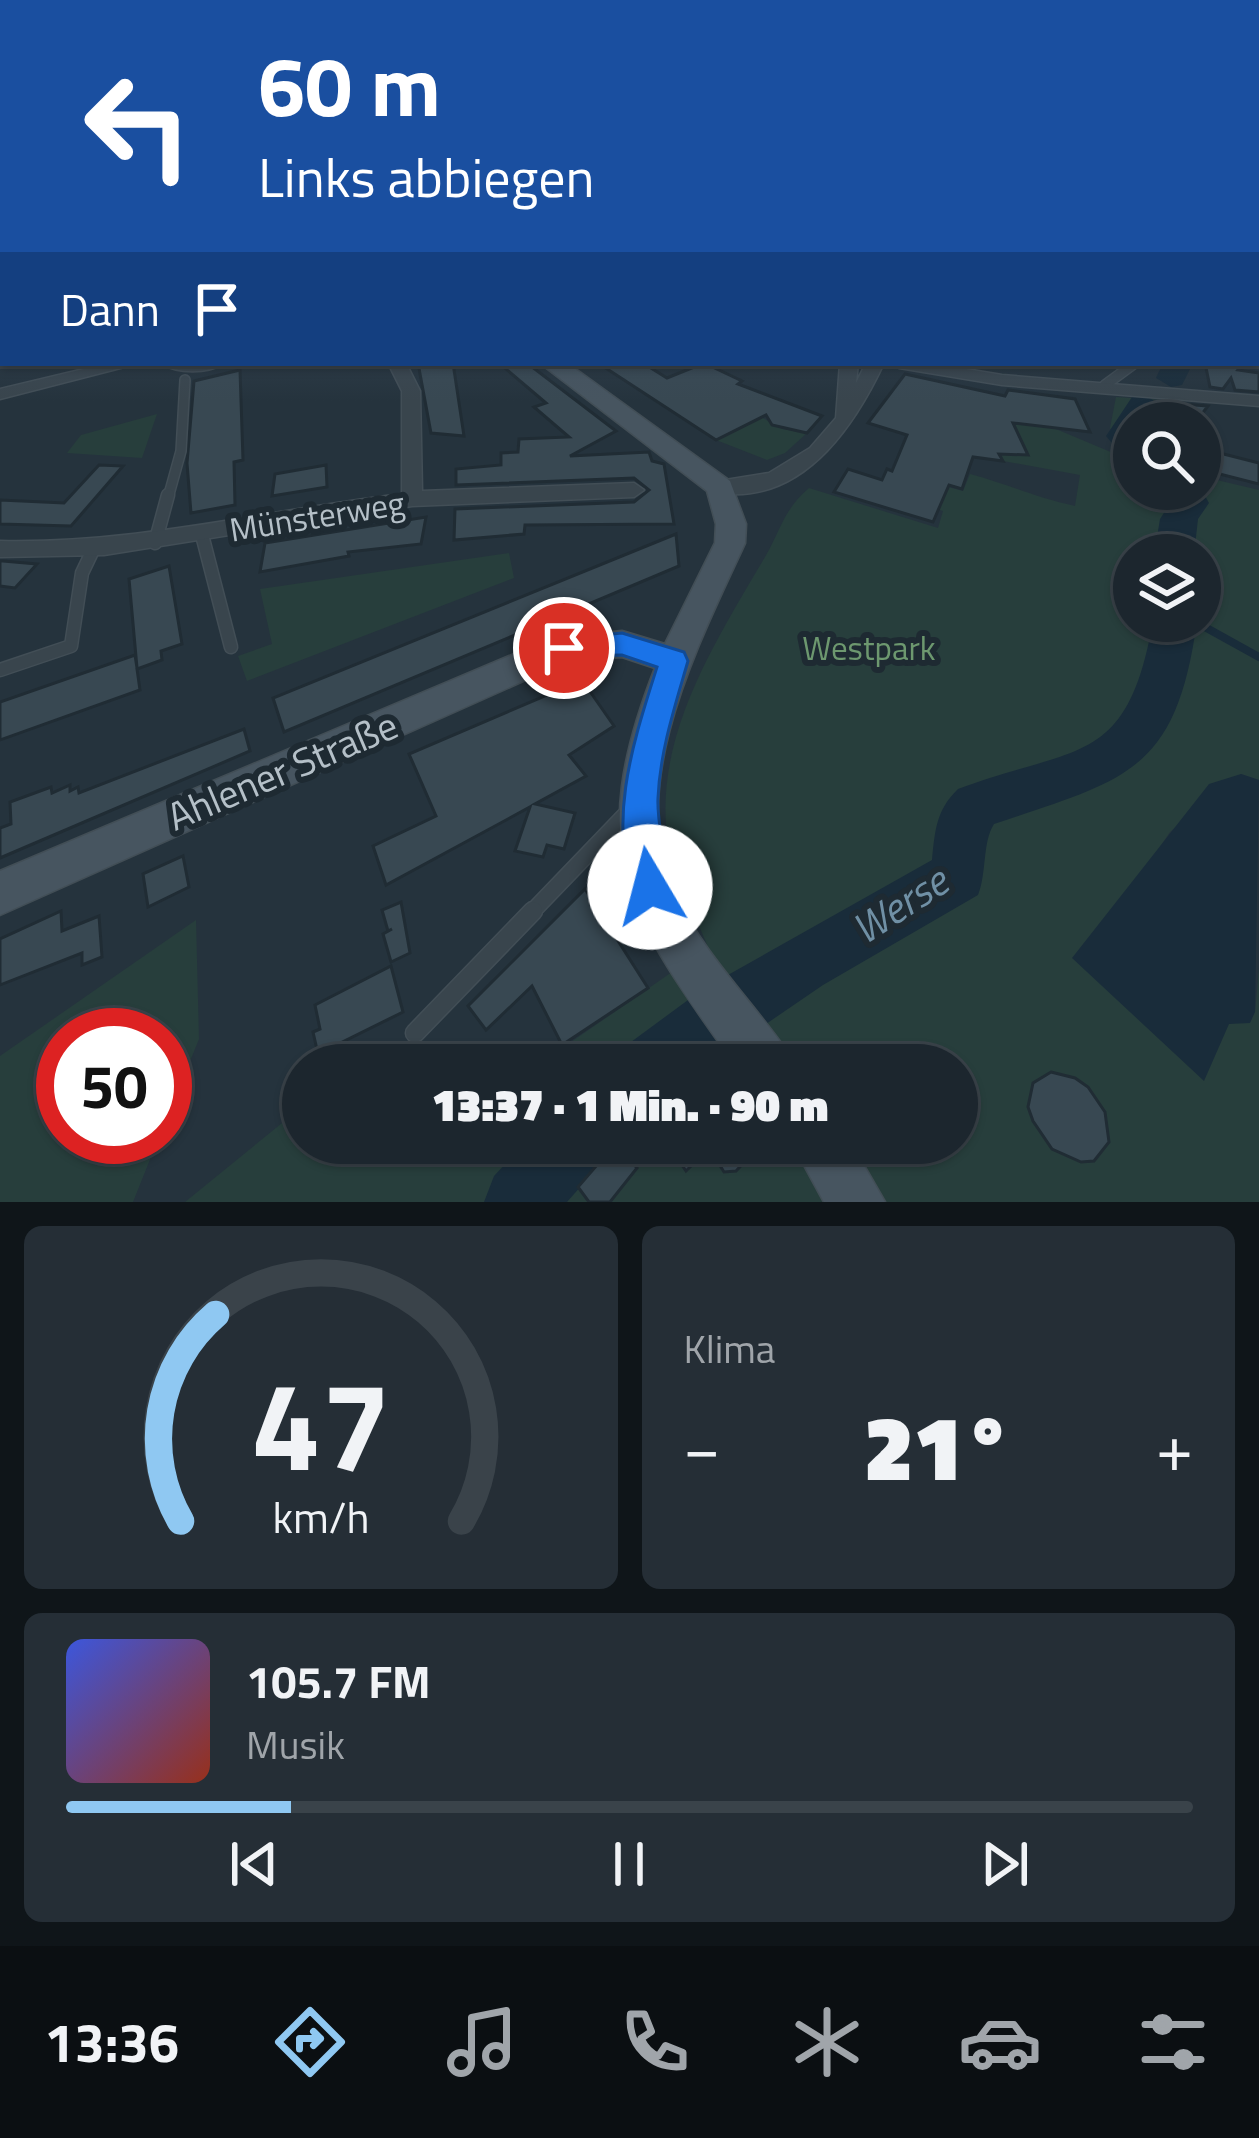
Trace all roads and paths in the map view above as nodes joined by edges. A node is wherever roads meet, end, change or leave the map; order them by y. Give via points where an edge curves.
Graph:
1 (118, 366) edge
2 (398, 366) edge
3 (556, 366) edge
4 (849, 366) edge
5 (873, 366) edge
6 (917, 366) edge
7 (1098, 366) edge
8 (1131, 366) edge
9 (185, 380) dead end
10 (1105, 385) junction
11 (0, 394) edge
12 (1259, 401) edge
13 (845, 419) junction
14 (720, 487) junction
15 (634, 490) dead end
16 (412, 499) junction
17 (202, 535) junction
18 (155, 543) junction
19 (0, 549) edge
20 (93, 550) junction
21 (230, 646) dead end
22 (674, 661) junction
23 (0, 670) edge
24 (640, 800) junction
25 (0, 892) edge
26 (415, 1033) dead end
27 (752, 1044) edge
28 (833, 1164) edge
29 (857, 1202) edge

1 - 11 street
2 - 16 street via 411,392
3 - 14 main road
4 - 13 street
5 - 13 street
6 - 10 street
7 - 10 street
8 - 10 lane
9 - 18 lane via 181,451
10 - 12 street
13 - 14 street via 802,466 757,487
14 - 22 main road via 730,544
15 - 16 street, Münsterweg
16 - 17 street, Münsterweg
17 - 18 street, Münsterweg
17 - 21 lane
18 - 20 street, Münsterweg
19 - 20 street, Münsterweg
20 - 23 lane via 71,646
22 - 24 main road
22 - 25 main road, Ahlener Straße via 622,644 564,648
24 - 26 lane
24 - 27 main road via 650,887
28 - 29 main road

